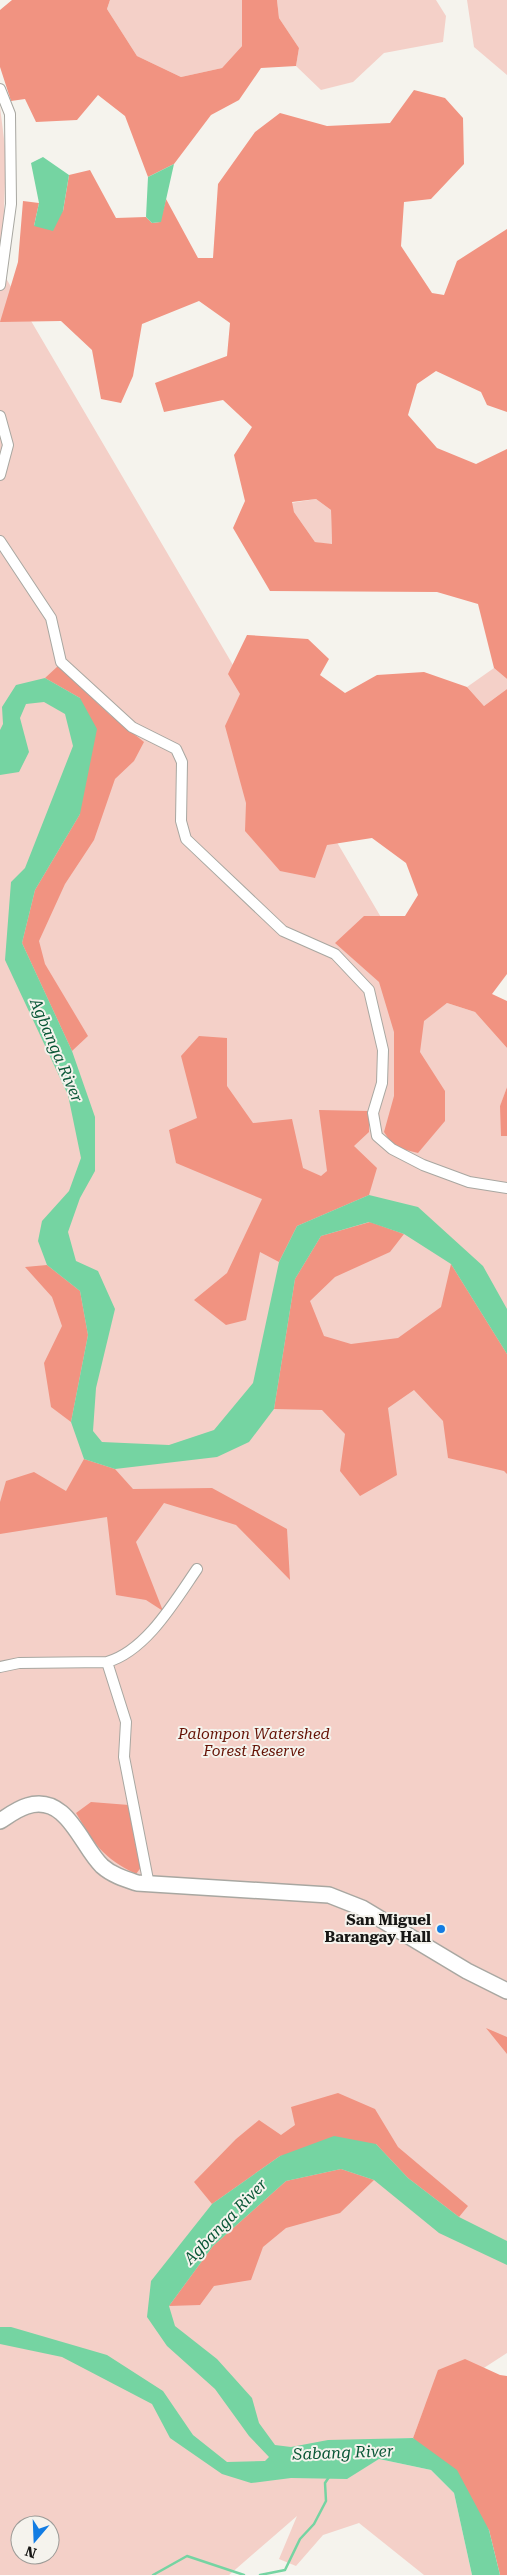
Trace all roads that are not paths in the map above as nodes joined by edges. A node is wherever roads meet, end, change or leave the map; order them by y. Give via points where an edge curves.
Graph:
1 (0, 89) edge
2 (0, 284) edge
3 (0, 416) edge
4 (0, 475) edge
5 (0, 541) edge
6 (507, 1188) edge
7 (197, 1569) dead end
8 (107, 1662) junction
9 (0, 1666) edge
10 (0, 1821) edge
11 (149, 1885) junction
12 (507, 1991) edge

1 - 2 street via 10,114 11,204
3 - 4 street via 8,444
5 - 6 street via 51,618 61,662 132,727 176,749 182,762 180,822 186,839 283,931 335,954 369,990 383,1050 382,1083 373,1113 377,1136 392,1149 423,1165 469,1182
7 - 8 street via 165,1616 121,1658
8 - 9 street
8 - 11 street via 126,1722 124,1757
10 - 11 main road via 28,1806 43,1805 55,1809 64,1814 107,1870
11 - 12 main road via 329,1895 362,1908 467,1971

